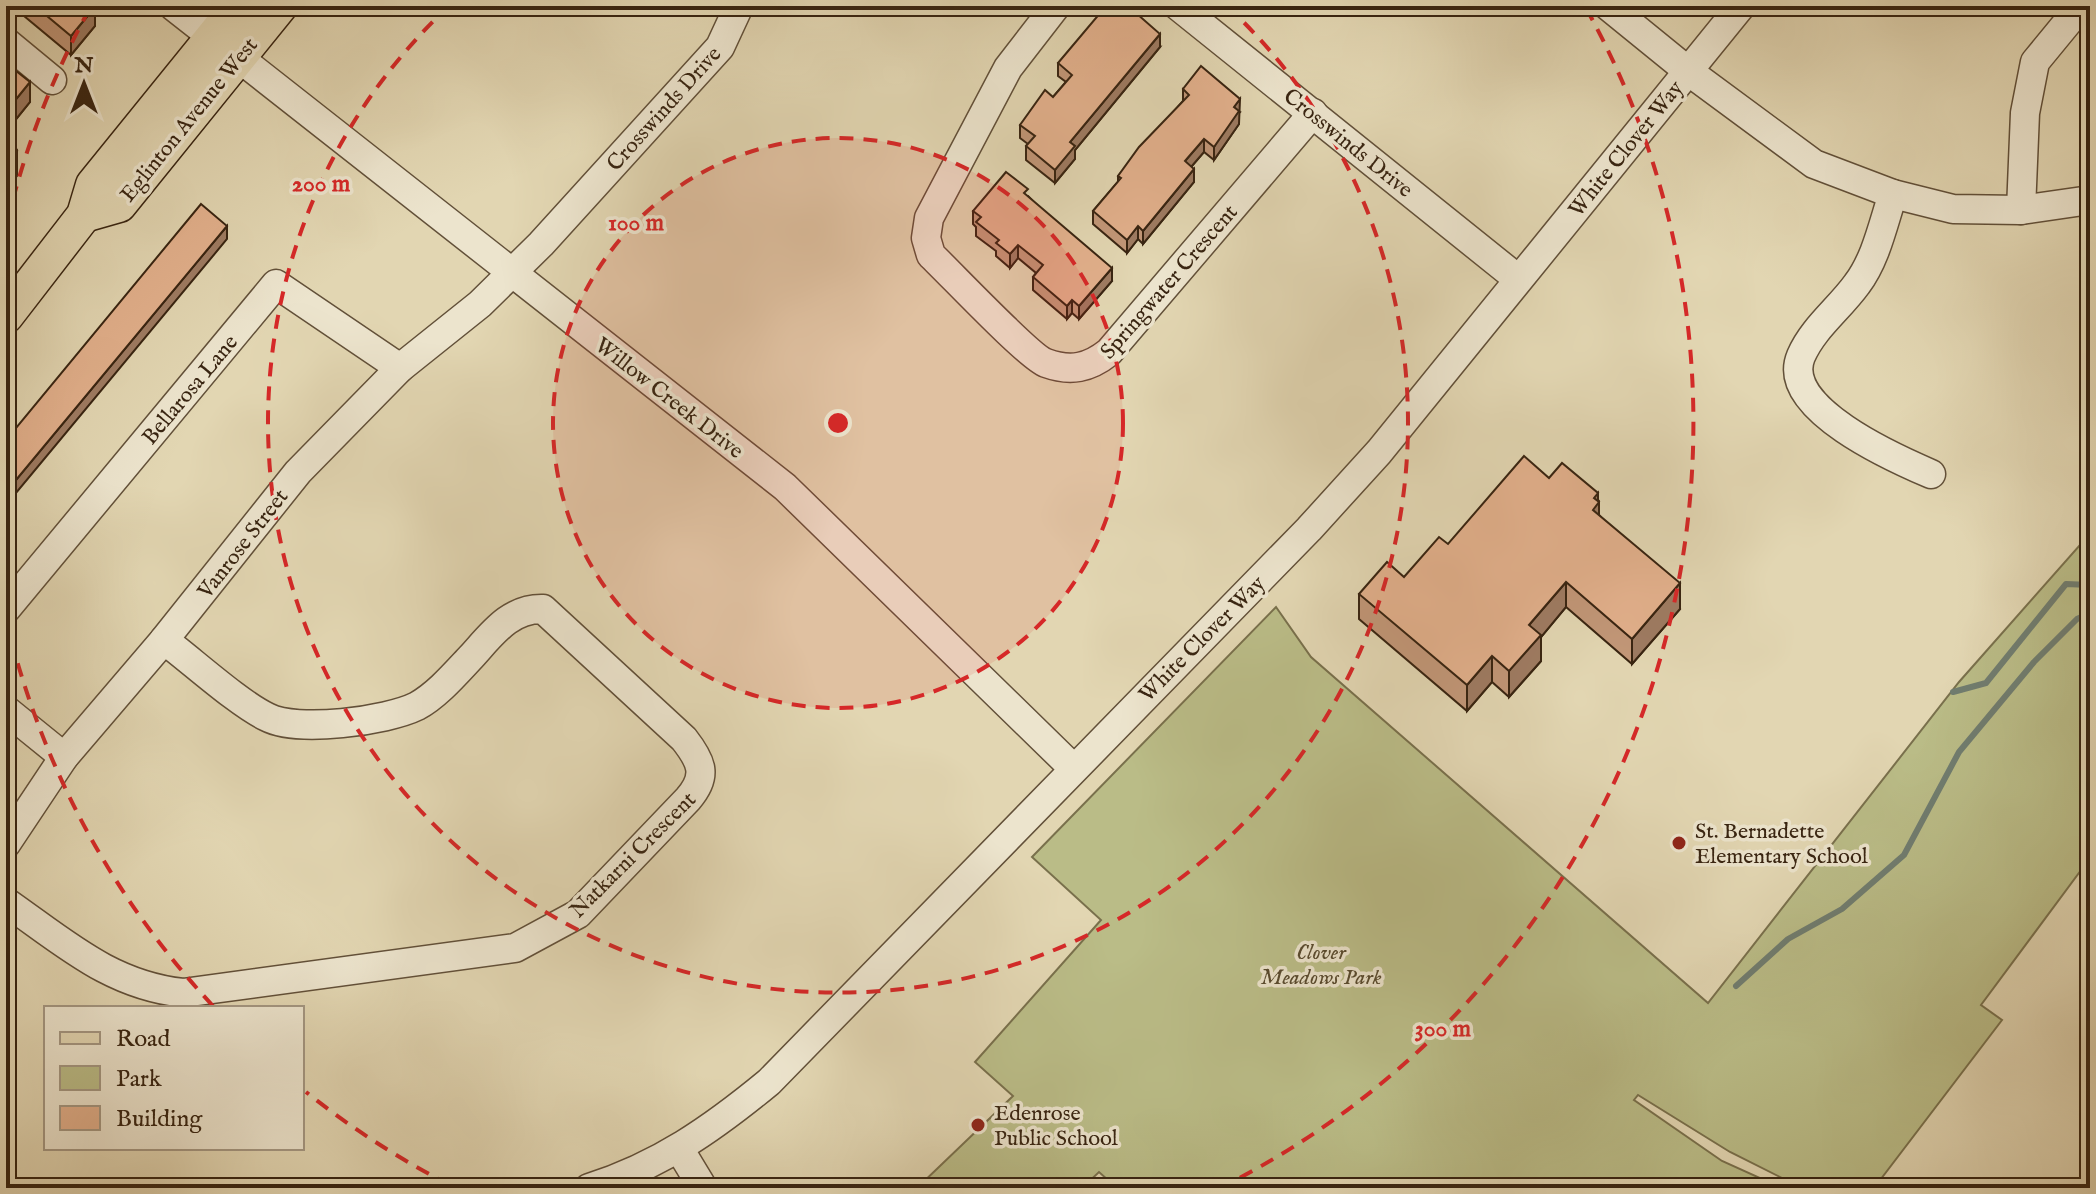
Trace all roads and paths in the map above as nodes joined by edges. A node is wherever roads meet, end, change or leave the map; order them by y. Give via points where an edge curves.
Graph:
1 (173, 6) edge
2 (238, 6) edge
3 (280, 6) edge
4 (739, 6) edge
5 (1056, 6) edge
6 (1178, 6) edge
7 (1608, 6) edge
8 (1741, 6) edge
9 (2081, 6) edge
10 (6, 42) edge
11 (226, 47) junction
12 (1688, 71) junction
13 (52, 80) dead end
14 (1313, 113) junction
15 (1893, 194) junction
16 (2090, 200) edge
17 (2021, 210) junction
18 (511, 273) junction
19 (1518, 279) junction
20 (6, 316) edge
21 (400, 368) junction
22 (1931, 474) dead end
23 (6, 609) edge
24 (164, 640) junction
25 (6, 710) edge
26 (64, 757) junction
27 (1073, 768) junction
28 (6, 844) edge
29 (6, 902) edge
30 (680, 1150) junction
31 (589, 1188) edge
32 (703, 1188) edge

1 - 11 street, Willow Creek Drive
2 - 11 main road, Eglinton Avenue West
3 - 11 main road, Eglinton Avenue West
4 - 18 street, Crosswinds Drive via 720,47
5 - 14 street, Springwater Crescent via 1008,68 929,218 926,238 931,255 1043,363 1075,369 1092,366 1109,352
6 - 14 street, Crosswinds Drive
7 - 12 street
8 - 12 street, White Clover Way
9 - 17 street via 2035,62 2025,113
10 - 13 street
11 - 18 street, Willow Creek Drive
11 - 20 main road, Eglinton Avenue West via 119,205 84,215
12 - 15 street via 1814,164
12 - 19 street, White Clover Way
14 - 19 street, Crosswinds Drive
15 - 17 street via 1953,209
15 - 22 street via 1869,265 1799,360 1802,383 1810,401 1875,450
16 - 17 street
18 - 21 street, Vanrose Street
18 - 27 street, Willow Creek Drive via 785,487
19 - 27 street, White Clover Way via 1329,507
21 - 23 street, Bellarosa Lane via 276,284
21 - 24 street, Vanrose Street via 298,472
24 - 26 street, Vanrose Street
24 - 29 street, Natkarni Crescent via 268,718 305,725 342,722 416,706 448,681 506,619 526,608 543,609 684,739 698,756 703,774 688,799 578,914 515,948 183,993 117,978
25 - 26 street
26 - 28 street, Vanrose Street
27 - 30 street, White Clover Way via 769,1082
30 - 31 street, White Clover Way
30 - 32 street

